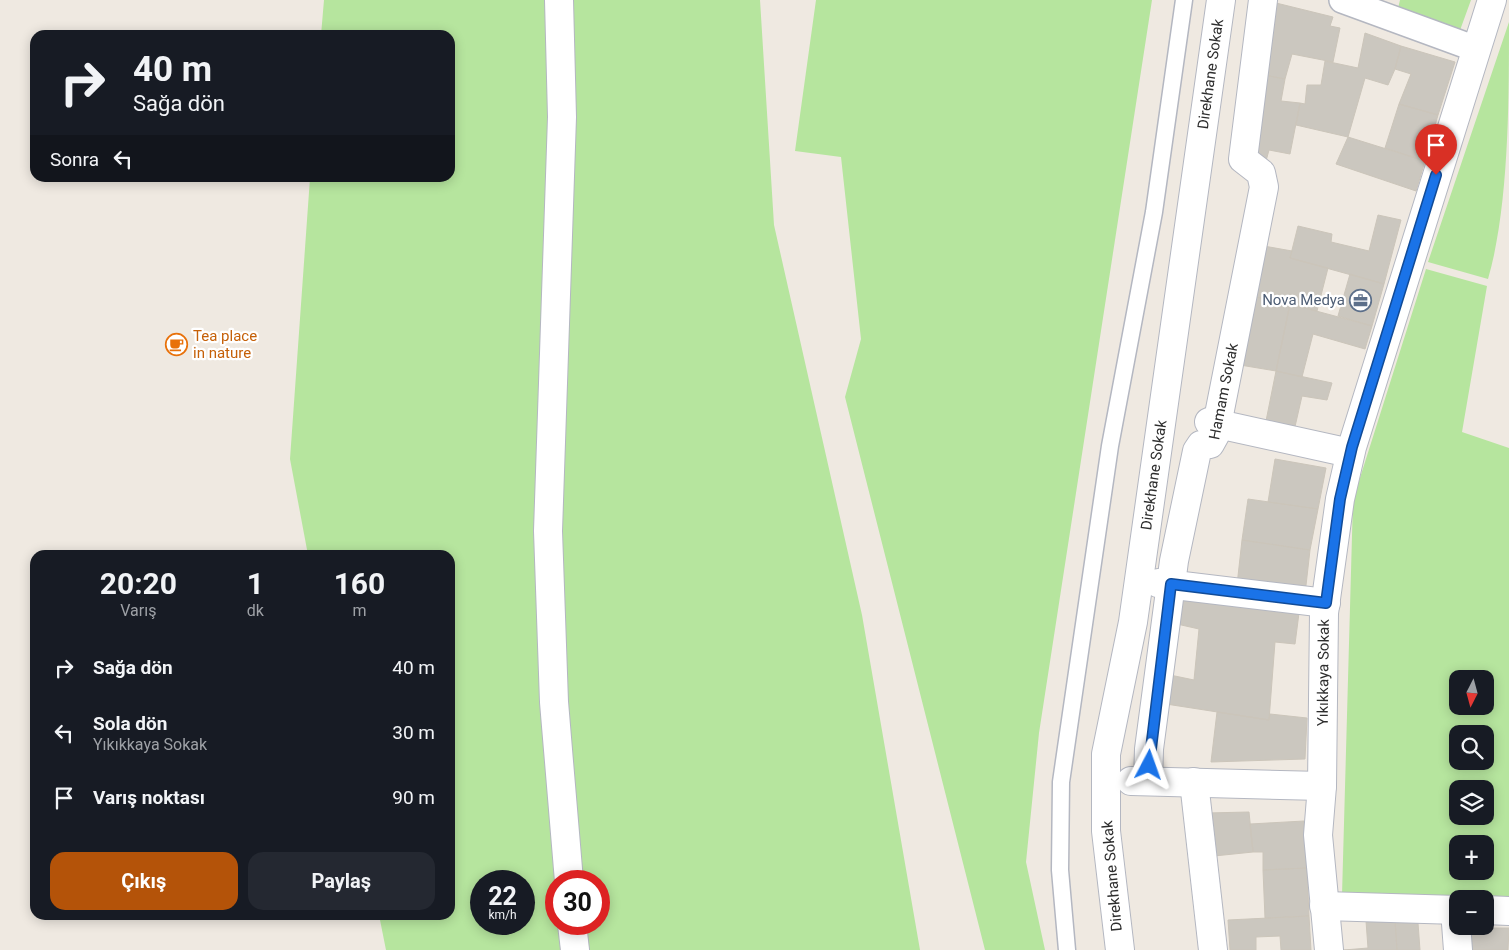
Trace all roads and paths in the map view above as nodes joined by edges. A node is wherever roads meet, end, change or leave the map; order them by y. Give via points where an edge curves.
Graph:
1 (559, 0) edge
2 (1184, 0) edge
3 (1221, 0) edge
4 (1263, 0) edge
5 (1342, 0) edge
6 (1492, 0) edge
7 (1388, 8) edge
8 (1476, 49) junction
9 (1213, 423) junction
10 (1350, 453) junction
11 (1164, 584) junction
12 (1326, 603) junction
13 (1194, 782) junction
14 (1322, 786) junction
15 (568, 870) edge
16 (1324, 906) junction
17 (1449, 910) edge
18 (1494, 910) edge
19 (1509, 911) edge
20 (573, 935) edge
21 (1457, 935) edge
22 (575, 950) edge
23 (1067, 950) edge
24 (1120, 950) edge
25 (1213, 950) edge
26 (1329, 950) edge
27 (1458, 950) edge

1 - 15 street via 562,117 548,531 554,702
2 - 23 lane via 1154,212 1110,446 1061,782 1060,870
3 - 24 street, Direkhane Sokak via 1133,622 1106,754 1106,831
4 - 9 street, Hamam Sokak via 1243,159 1261,173 1264,187
5 - 7 street
6 - 8 street, Yıkıkkaya Sokak
7 - 8 street
8 - 10 street, Yıkıkkaya Sokak
9 - 10 street
9 - 11 street, Hamam Sokak via 1215,435 1210,444 1201,445 1197,451
10 - 12 street, Yıkıkkaya Sokak via 1340,499
11 - 12 street
11 - 13 street, Hamam Sokak via 1149,749 1139,781
12 - 14 street, Yıkıkkaya Sokak
13 - 14 street
13 - 25 street
14 - 16 street, Yıkıkkaya Sokak via 1318,835
16 - 17 street
16 - 26 street, Yıkıkkaya Sokak
18 - 19 street
20 - 22 street
21 - 27 street

